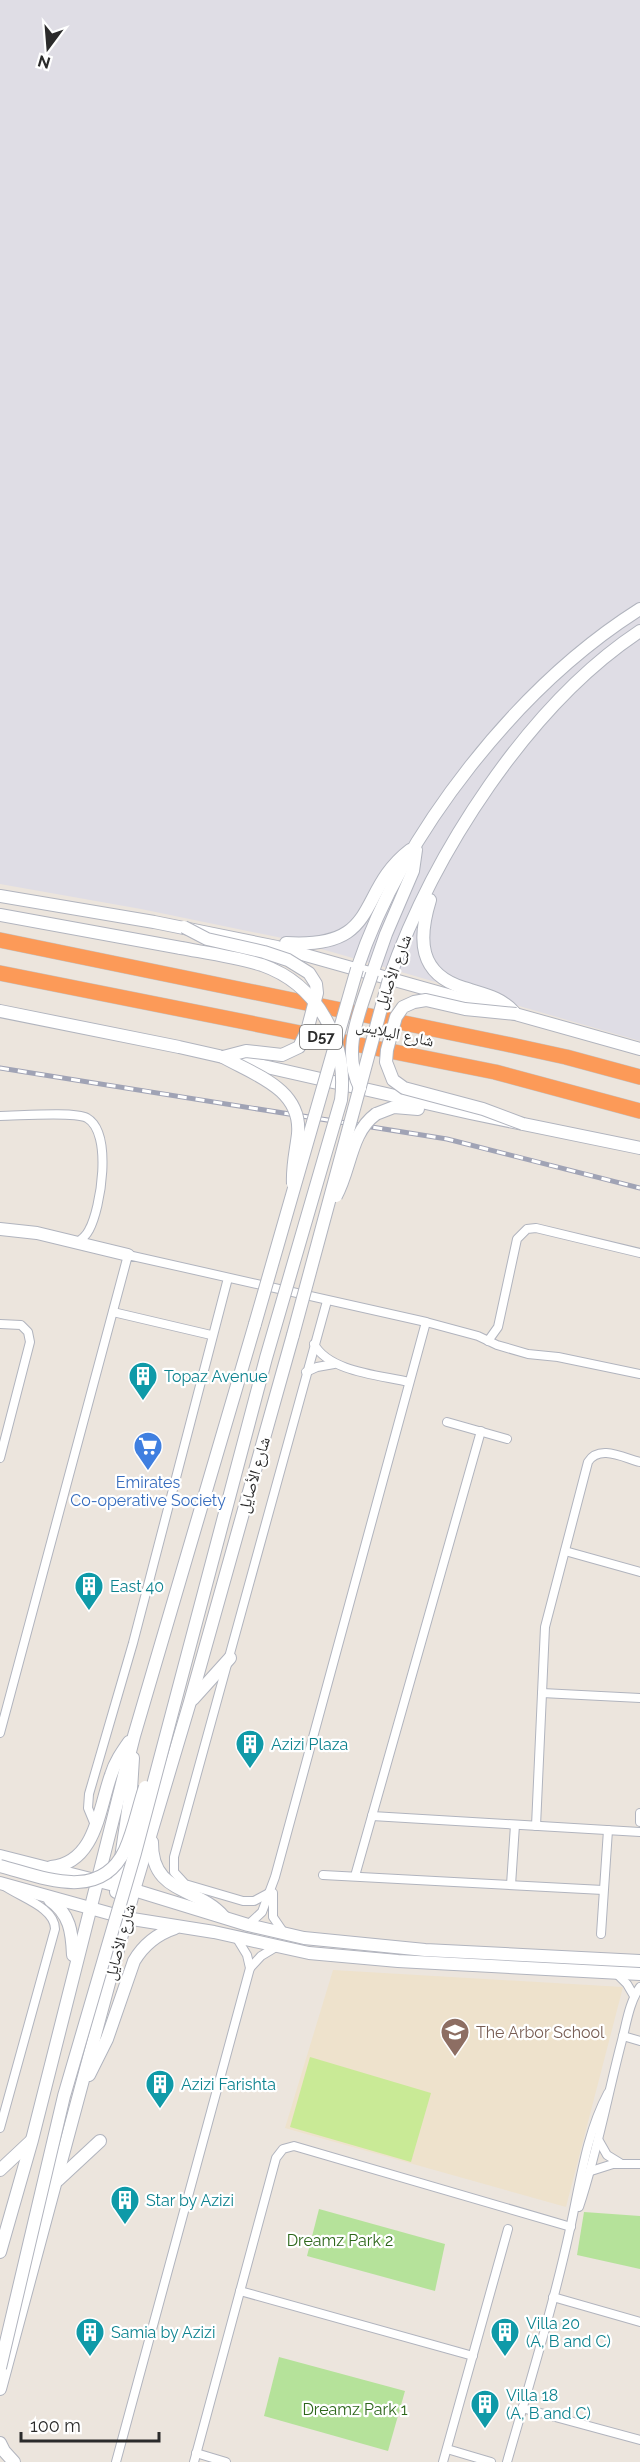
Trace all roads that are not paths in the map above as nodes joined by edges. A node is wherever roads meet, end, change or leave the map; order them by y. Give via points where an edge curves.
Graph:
1 (640, 609) edge
2 (640, 631) edge
3 (416, 846) junction
4 (433, 881) junction
5 (0, 896) edge
6 (0, 915) edge
7 (184, 927) junction
8 (0, 940) edge
9 (250, 941) junction
10 (357, 969) junction
11 (0, 973) edge
12 (372, 974) junction
13 (389, 979) junction
14 (0, 1011) edge
15 (516, 1014) junction
16 (640, 1049) edge
17 (223, 1057) junction
18 (640, 1077) edge
19 (325, 1080) junction
20 (360, 1088) junction
21 (640, 1111) edge
22 (470, 1113) junction
23 (0, 1116) edge
24 (523, 1124) junction
25 (640, 1148) edge
26 (295, 1192) junction
27 (327, 1209) junction
28 (0, 1229) edge
29 (76, 1243) junction
30 (640, 1253) edge
31 (128, 1255) junction
32 (228, 1278) junction
33 (327, 1301) junction
34 (113, 1312) junction
35 (426, 1322) junction
36 (0, 1324) edge
37 (211, 1335) junction
38 (488, 1341) junction
39 (314, 1344) junction
40 (334, 1364) junction
41 (306, 1372) junction
42 (640, 1374) edge
43 (409, 1383) junction
44 (447, 1422) dead end
45 (481, 1431) junction
46 (507, 1439) dead end
47 (0, 1458) edge
48 (640, 1462) edge
49 (565, 1551) junction
50 (640, 1572) edge
51 (230, 1658) junction
52 (542, 1693) junction
53 (640, 1698) edge
54 (190, 1702) junction
55 (0, 1733) edge
56 (134, 1736) junction
57 (162, 1751) junction
58 (640, 1813) edge
59 (372, 1816) junction
60 (640, 1822) edge
61 (95, 1825) junction
62 (515, 1825) junction
63 (536, 1826) junction
64 (608, 1830) junction
65 (640, 1832) edge
66 (153, 1834) junction
67 (0, 1856) edge
68 (0, 1866) edge
69 (46, 1868) junction
70 (323, 1875) dead end
71 (355, 1876) junction
72 (275, 1877) junction
73 (96, 1880) junction
74 (1, 1883) edge
75 (511, 1885) junction
76 (115, 1886) junction
77 (134, 1890) junction
78 (603, 1890) junction
79 (269, 1893) junction
80 (41, 1895) junction
81 (89, 1908) junction
82 (126, 1918) junction
83 (225, 1918) junction
84 (248, 1925) junction
85 (176, 1928) junction
86 (601, 1934) dead end
87 (285, 1935) junction
88 (236, 1937) junction
89 (276, 1947) junction
90 (640, 1961) edge
91 (250, 1968) junction
92 (74, 1970) junction
93 (615, 1972) junction
94 (640, 1974) edge
95 (640, 1986) edge
96 (634, 1996) junction
97 (623, 2036) junction
98 (640, 2041) edge
99 (81, 2090) junction
100 (608, 2093) junction
101 (0, 2127) edge
102 (32, 2140) junction
103 (100, 2141) dead end
104 (599, 2141) junction
105 (621, 2163) junction
106 (640, 2164) edge
107 (0, 2170) edge
108 (591, 2171) junction
109 (57, 2180) junction
110 (571, 2226) junction
111 (508, 2229) dead end
112 (0, 2252) edge
113 (240, 2291) junction
114 (553, 2297) junction
115 (17, 2298) junction
116 (640, 2322) edge
117 (0, 2339) edge
118 (472, 2356) junction
119 (0, 2368) edge
120 (0, 2389) edge
121 (522, 2408) junction
122 (640, 2440) edge
123 (0, 2443) edge
124 (447, 2449) junction
125 (195, 2458) edge
126 (14, 2462) edge
127 (116, 2462) edge
128 (226, 2462) edge
129 (443, 2462) edge
130 (491, 2462) edge
131 (507, 2462) edge

1 - 3 main road, شارع الأصايل via 576,657 520,707 478,757
2 - 4 main road, شارع الأصايل via 592,668 524,740
3 - 9 main road via 395,863 368,910 344,934 313,944
3 - 10 main road, شارع الأصايل via 375,922
3 - 12 main road via 413,871
4 - 13 main road, شارع الأصايل via 409,927
4 - 15 main road via 422,930 431,964 451,983 498,999
5 - 7 main road
6 - 57 main road, bridge via 169,945 272,969 311,998 328,1023 339,1052 342,1088 338,1112 263,1369
7 - 9 main road, bridge
7 - 17 main road, bridge via 207,939 288,960 309,973 316,984 307,1031 299,1047 282,1055 246,1051
8 - 18 highway, شارع اليلايس / D57 via 506,1044
9 - 10 main road
10 - 12 main road, bridge
10 - 19 main road, شارع الأصايل, bridge
11 - 21 highway, شارع اليلايس / D57 via 495,1072
12 - 13 main road, bridge
12 - 20 main road, bridge via 351,1046 351,1063
13 - 15 main road, bridge
13 - 20 main road, شارع الأصايل, bridge
14 - 17 main road
15 - 16 main road
15 - 24 main road, bridge via 473,1011 426,1000 414,1002 403,1007 396,1017 386,1062 393,1080 404,1088 483,1108
17 - 19 main road, bridge
17 - 26 main road, bridge via 278,1087 292,1105 298,1127 293,1162
19 - 20 main road, bridge
19 - 26 main road, شارع الأصايل, bridge
20 - 22 main road
20 - 27 main road, شارع الأصايل, bridge
22 - 24 main road, bridge
22 - 27 main road, bridge via 446,1114 401,1107 376,1114 360,1132 346,1176
23 - 29 street via 78,1115 99,1131 99,1194 90,1228
24 - 25 main road
26 - 56 main road, شارع الأصايل, bridge
27 - 54 main road, شارع الأصايل, bridge
28 - 29 main road
29 - 31 main road
30 - 38 street via 527,1229 517,1239 498,1327
31 - 32 street
31 - 34 street
32 - 33 street
32 - 37 street
33 - 35 street
33 - 39 street
34 - 37 street
34 - 55 street
35 - 38 street
35 - 43 street
36 - 47 street via 21,1325 30,1339
37 - 61 street via 167,1513 89,1794 88,1808
38 - 42 street via 528,1354
39 - 40 street
39 - 41 street
40 - 41 street
40 - 43 street
41 - 51 street
43 - 72 street
44 - 45 street
45 - 46 street
45 - 59 street
48 - 49 street via 602,1452 591,1457
49 - 50 street
49 - 52 street via 545,1627
51 - 54 main road
51 - 79 street via 174,1857 174,1869 185,1884 243,1901 254,1901
52 - 53 street
52 - 63 street
54 - 66 main road, شارع الأصايل
56 - 61 main road via 111,1772
56 - 73 main road, شارع الأصايل
56 - 76 main road via 131,1790
57 - 68 main road, bridge via 148,1778 125,1850 103,1875 72,1883
57 - 115 main road, bridge via 64,2096
58 - 60 street
59 - 62 street
59 - 71 street
61 - 69 main road via 79,1855
62 - 63 street
62 - 75 street
63 - 64 street
64 - 65 street
64 - 78 street
66 - 77 main road, شارع الأصايل
66 - 83 main road via 154,1862 160,1874 177,1889 212,1905
67 - 69 main road
69 - 73 main road
70 - 71 street
71 - 75 street
72 - 79 street
72 - 87 street via 272,1911
73 - 76 main road
73 - 81 main road, شارع الأصايل
74 - 80 main road
74 - 101 street via 44,1909 55,1925
75 - 78 street
76 - 77 main road
76 - 82 main road
77 - 82 main road, شارع الأصايل
77 - 83 main road
78 - 86 street
79 - 84 street via 262,1912
80 - 81 main road
80 - 92 main road via 58,1906 68,1919 73,1935
81 - 82 main road
81 - 92 main road, شارع الأصايل
82 - 85 main road
82 - 99 main road, شارع الأصايل
83 - 84 main road
84 - 87 main road
85 - 88 main road
85 - 99 main road via 141,1949 128,1974 107,2039
87 - 90 main road via 343,1944
88 - 89 main road
88 - 91 street
89 - 91 street
89 - 93 main road via 398,1960
91 - 127 street
92 - 102 main road, شارع الأصايل
93 - 94 main road
93 - 96 street
95 - 96 street
96 - 97 street
97 - 98 street
97 - 100 street
99 - 109 main road, شارع الأصايل
100 - 104 street
100 - 110 street via 584,2166
102 - 107 main road
102 - 112 main road, شارع الأصايل
103 - 109 main road
104 - 105 street via 607,2155
104 - 108 street
105 - 106 street
105 - 108 street
108 - 110 street
109 - 120 main road, شارع الأصايل
110 - 113 street via 288,2146 276,2158
110 - 114 street
111 - 118 street
113 - 118 street
113 - 125 street
114 - 116 street
114 - 121 street
115 - 117 main road, bridge
115 - 119 main road, bridge
118 - 124 street
121 - 122 street
121 - 131 street
123 - 126 main road
124 - 129 street
124 - 130 street
125 - 128 street

